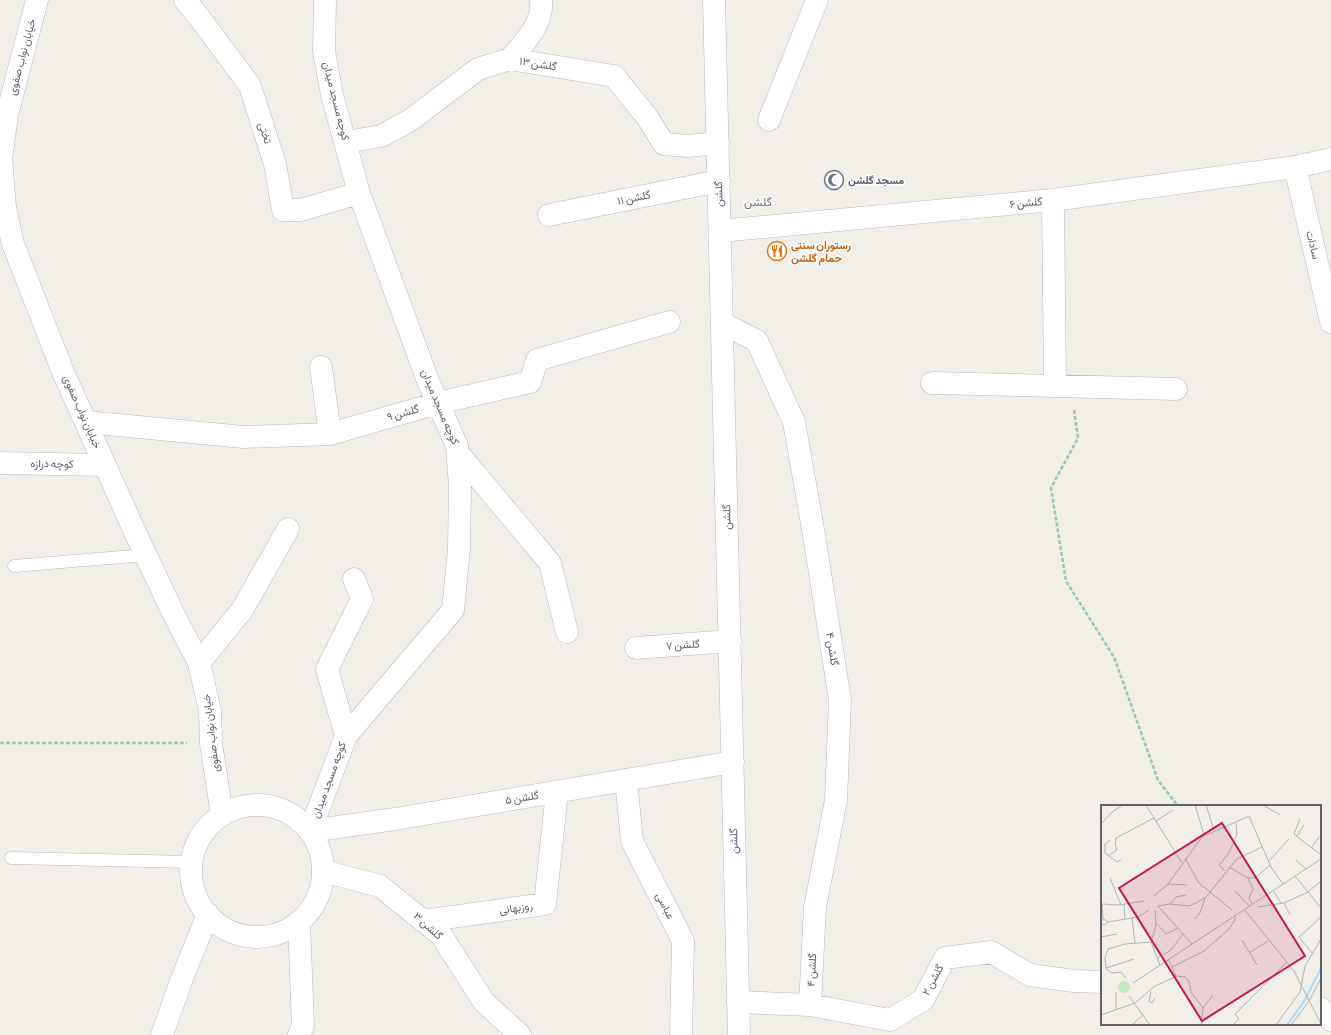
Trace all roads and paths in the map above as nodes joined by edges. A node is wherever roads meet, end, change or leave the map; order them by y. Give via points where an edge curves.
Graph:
1 (37, 0) edge
2 (185, 0) edge
3 (325, 0) edge
4 (541, 0) edge
5 (714, 0) edge
6 (817, 0) edge
7 (510, 59) junction
8 (6, 90) edge
9 (770, 120) dead end
10 (346, 142) junction
11 (718, 143) junction
12 (1331, 159) edge
13 (1295, 167) junction
14 (718, 181) junction
15 (1, 184) edge
16 (359, 192) junction
17 (1053, 200) junction
18 (549, 215) dead end
19 (720, 231) junction
20 (669, 322) dead end
21 (1331, 322) edge
22 (722, 323) junction
23 (321, 367) dead end
24 (932, 383) dead end
25 (1063, 386) junction
26 (1176, 389) dead end
27 (438, 403) junction
28 (86, 422) junction
29 (330, 434) junction
30 (458, 453) junction
31 (0, 463) edge
32 (105, 465) junction
33 (288, 529) dead end
34 (146, 555) junction
35 (14, 566) dead end
36 (354, 579) dead end
37 (567, 632) dead end
38 (730, 641) junction
39 (636, 648) dead end
40 (199, 663) junction
41 (346, 736) junction
42 (0, 743) edge
43 (211, 743) junction
44 (732, 762) junction
45 (626, 780) junction
46 (557, 792) junction
47 (1177, 805) edge
48 (222, 815) junction
49 (310, 831) junction
50 (10, 858) dead end
51 (192, 862) junction
52 (323, 871) junction
53 (208, 914) junction
54 (423, 921) junction
55 (299, 922) junction
56 (1101, 982) edge
57 (738, 1002) junction
58 (810, 1005) junction
59 (1321, 1009) edge
60 (1331, 1020) edge
61 (898, 1024) edge
62 (162, 1035) edge
63 (299, 1035) edge
64 (520, 1035) edge
65 (681, 1035) edge
66 (739, 1035) edge

1 - 8 street, خیابان نواب صفوی
2 - 16 street, تختی via 250,86 275,164 283,210 301,210
3 - 10 street, کوچه مسجد میدان via 324,51 332,95
4 - 7 street via 536,26
5 - 11 street, گلشن
6 - 9 street
7 - 10 street, گلشن ۱۳ via 478,69 409,121 381,136
7 - 11 street, گلشن ۱۳ via 614,76 647,117 664,144 688,146
8 - 15 street, خیابان نواب صفوی via 7,115 1,159
10 - 16 street, کوچه مسجد میدان
11 - 14 street, گلشن
12 - 13 street, گلشن ۶
13 - 17 street, گلشن ۶
13 - 21 street, سادات
14 - 18 street, گلشن ۱۱
14 - 19 street, گلشن
15 - 28 street, خیابان نواب صفوی via 13,244 63,372
16 - 27 street, کوچه مسجد میدان
17 - 19 street, گلشن ۶
17 - 25 street
19 - 22 street, گلشن
20 - 27 street, گلشن ۹ via 537,360 530,382
22 - 38 street, گلشن
22 - 58 street, گلشن ۴ via 757,341 794,422 840,700 836,800 815,907
23 - 29 street
24 - 25 street
25 - 26 street
25 - 47 path via 1078,438 1051,488 1066,581 1114,657 1158,780
27 - 29 street, گلشن ۹
27 - 30 street, کوچه مسجد میدان
28 - 29 street, گلشن ۹ via 244,437
28 - 32 street, خیابان نواب صفوی
30 - 37 street via 550,562
30 - 41 street, کوچه مسجد میدان via 460,549 453,610
31 - 32 street, کوچه درازه
32 - 34 street, خیابان نواب صفوی
33 - 40 street via 242,610
34 - 35 lane
34 - 40 street, خیابان نواب صفوی
36 - 41 street via 362,599 327,669
38 - 39 street, گلشن ۷
38 - 44 street, گلشن
40 - 43 street, خیابان نواب صفوی via 210,711
41 - 49 street, کوچه مسجد میدان
42 - 43 path
43 - 48 street, خیابان نواب صفوی
44 - 45 street, گلشن ۵
44 - 57 street, گلشن
45 - 46 street, گلشن ۵
45 - 65 street, عباسی via 632,841 683,941
46 - 49 street, گلشن ۵
46 - 54 street, روزبهانی via 545,904
48 - 49 street via 248,805 276,807 301,821
48 - 51 street via 202,836
49 - 52 street via 318,844
50 - 51 lane
51 - 53 street via 194,890
52 - 54 street, گلشن ۳ via 380,886
52 - 55 street via 322,886 317,899
53 - 55 street via 228,930 252,936 277,934
53 - 62 street
54 - 64 street, گلشن ۳ via 441,935 484,1002
55 - 63 street via 303,1026
56 - 61 street, گلشن ۲ via 1030,975 991,952 945,958 923,1000
57 - 58 street, گلشن ۲
57 - 66 street, گلشن
58 - 61 street, گلشن ۲ via 890,1020
59 - 60 street

